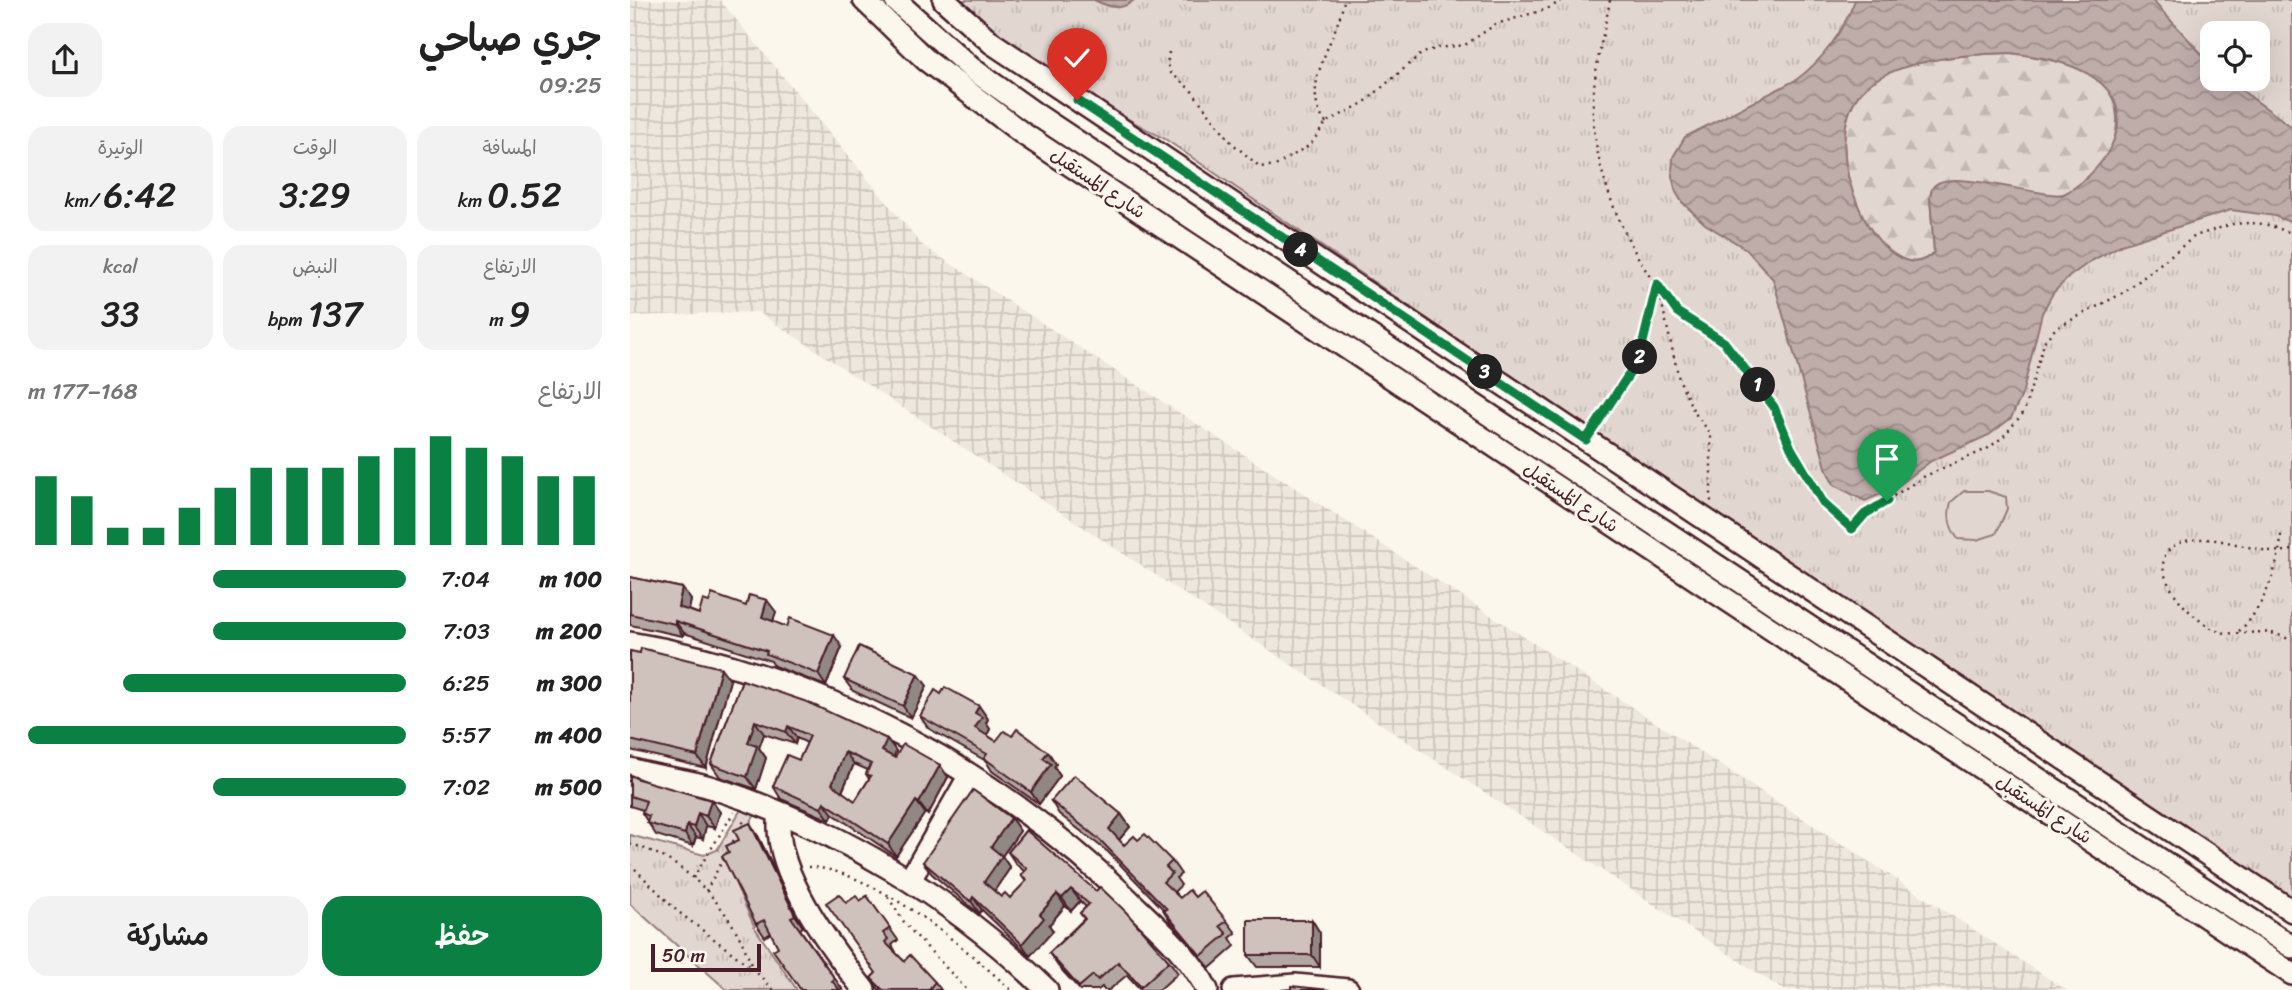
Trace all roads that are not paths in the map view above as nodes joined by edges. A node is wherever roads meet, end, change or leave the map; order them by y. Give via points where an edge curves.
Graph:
1 (864, 0) edge
2 (895, 0) edge
3 (944, 0) edge
4 (630, 643) edge
5 (630, 769) edge
6 (970, 775) junction
7 (780, 814) junction
8 (910, 880) junction
9 (2292, 911) edge
10 (2292, 947) edge
11 (2292, 974) edge
12 (864, 990) edge
13 (1047, 990) edge
14 (1207, 990) edge
15 (1234, 990) edge
16 (1348, 990) edge

1 - 11 street, شارع المُستقبل via 937,69 1022,133
2 - 10 street, شارع المُستقبل via 971,68 1037,115
3 - 9 street via 992,43
4 - 6 street via 717,664 825,701
5 - 7 street via 699,784
6 - 8 street
6 - 14 street via 1101,873 1195,969
7 - 8 street
7 - 12 street via 779,842 789,867 828,941
8 - 13 street via 990,939
15 - 16 street via 1295,985

